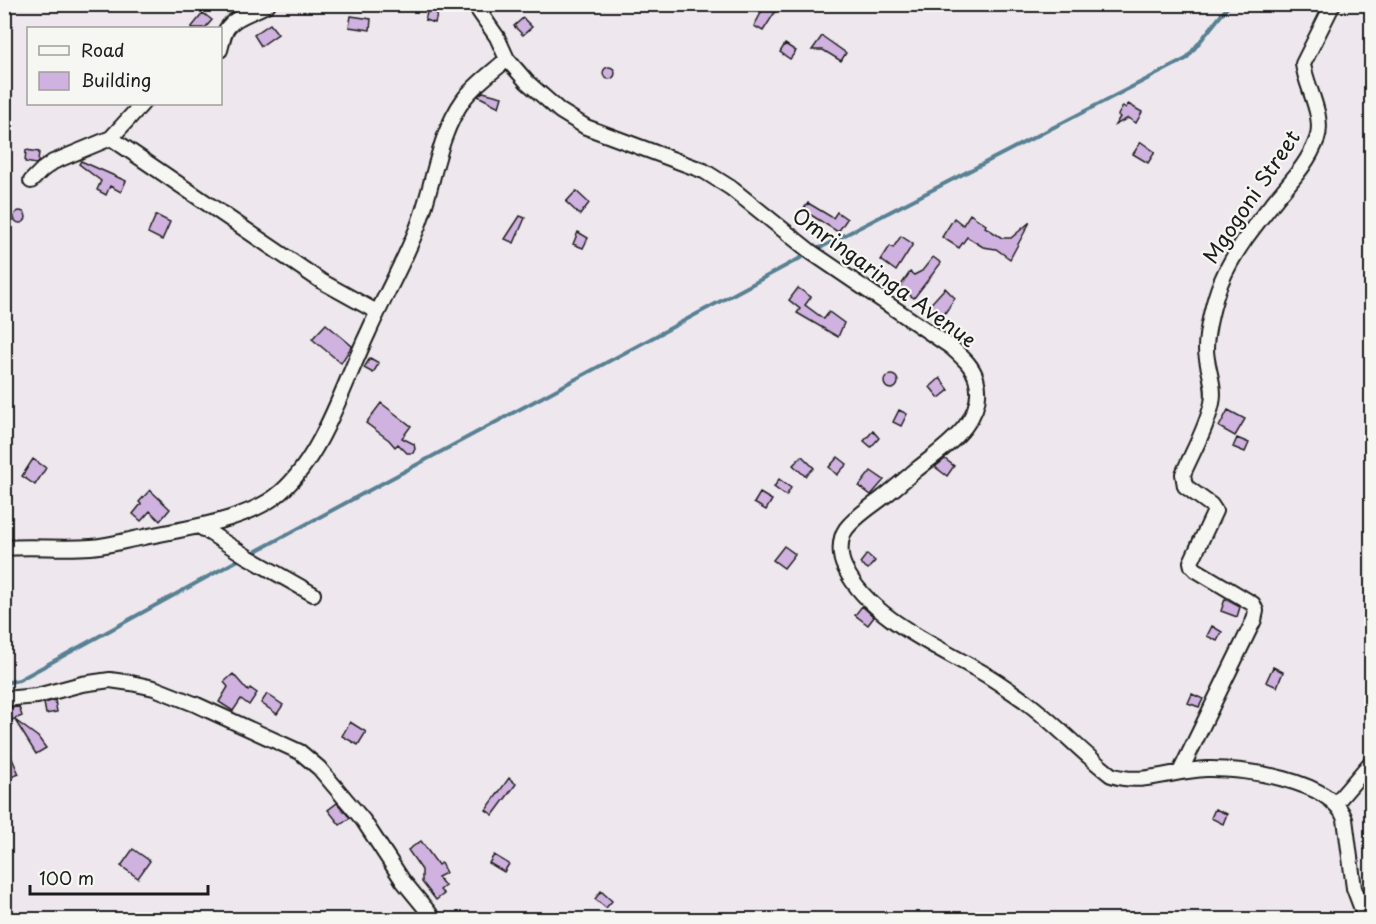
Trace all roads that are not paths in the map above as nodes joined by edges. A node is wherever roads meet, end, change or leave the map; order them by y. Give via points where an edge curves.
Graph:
1 (268, 4) edge
2 (474, 4) edge
3 (1333, 4) edge
4 (222, 44) edge
5 (507, 59) junction
6 (141, 105) edge
7 (111, 138) junction
8 (31, 181) dead end
9 (377, 312) junction
10 (199, 526) junction
11 (4, 548) edge
12 (313, 594) dead end
13 (4, 699) edge
14 (1371, 761) edge
15 (1180, 772) junction
16 (1336, 802) junction
17 (435, 920) edge
18 (1366, 920) edge

1 - 4 street via 231,24
2 - 5 street, Omringaringa Avenue
3 - 15 street, Mgogoni Street via 1303,64 1318,119 1318,137 1309,156 1228,264 1207,337 1212,402 1183,481 1215,511 1192,557 1192,566 1246,598 1256,611
5 - 9 street via 465,98 450,122 417,230
5 - 15 street, Omringaringa Avenue via 560,111 586,127 704,171 731,188 802,246 951,347 969,364 977,379 977,406 967,425 951,443 847,528 841,546 844,567 855,586 909,633 1006,687 1111,775 1138,780
6 - 7 street
7 - 8 street via 53,162
7 - 9 street via 321,281
9 - 10 street via 318,445 304,466 281,492 261,505
10 - 11 street via 92,547
10 - 12 street
13 - 17 street via 110,680 131,683 175,695 300,752 357,813
14 - 16 street
15 - 16 street, Omringaringa Avenue via 1204,769 1265,775 1312,789
16 - 18 street via 1346,819 1354,888

